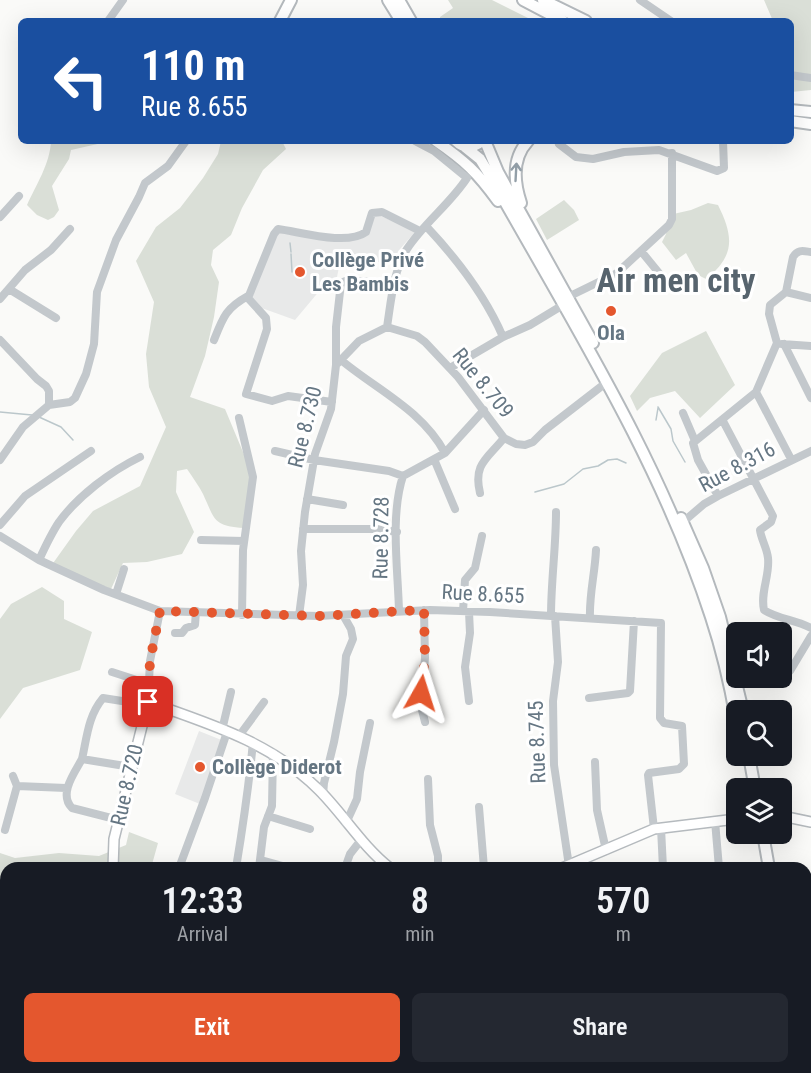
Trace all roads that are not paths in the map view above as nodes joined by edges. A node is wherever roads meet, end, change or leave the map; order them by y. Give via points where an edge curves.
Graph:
1 (123, 0) edge
2 (291, 0) edge
3 (388, 0) edge
4 (399, 0) edge
5 (407, 0) edge
6 (523, 0) edge
7 (543, 0) edge
8 (640, 0) edge
9 (110, 18) edge
10 (282, 18) edge
11 (398, 18) edge
12 (409, 18) edge
13 (410, 18) edge
14 (557, 18) edge
15 (579, 18) edge
16 (667, 18) edge
17 (794, 76) edge
18 (811, 78) edge
19 (794, 110) edge
20 (811, 112) edge
21 (794, 122) edge
22 (811, 124) edge
23 (184, 144) edge
24 (421, 144) edge
25 (440, 144) edge
26 (460, 144) edge
27 (479, 144) edge
28 (485, 144) edge
29 (526, 144) edge
30 (560, 144) dead end
31 (723, 144) edge
32 (672, 153) junction
33 (19, 196) dead end
34 (0, 217) edge
35 (70, 229) dead end
36 (423, 229) junction
37 (536, 248) junction
38 (641, 251) junction
39 (811, 252) edge
40 (394, 284) junction
41 (9, 289) junction
42 (675, 289) dead end
43 (786, 292) junction
44 (248, 296) junction
45 (811, 298) edge
46 (0, 299) edge
47 (566, 301) junction
48 (56, 318) dead end
49 (387, 327) junction
50 (503, 337) junction
51 (0, 340) edge
52 (214, 340) dead end
53 (780, 344) junction
54 (811, 346) edge
55 (338, 363) junction
56 (450, 368) junction
57 (607, 382) junction
58 (756, 392) junction
59 (811, 398) edge
60 (333, 402) junction
61 (49, 405) junction
62 (484, 410) junction
63 (683, 413) dead end
64 (239, 418) dead end
65 (723, 421) junction
66 (504, 438) junction
67 (695, 441) junction
68 (91, 451) dead end
69 (275, 451) dead end
70 (811, 451) edge
71 (445, 453) junction
72 (140, 457) dead end
73 (434, 459) junction
74 (791, 459) junction
75 (0, 460) edge
76 (314, 460) junction
77 (403, 476) junction
78 (752, 478) junction
79 (480, 493) dead end
80 (718, 496) junction
81 (307, 499) junction
82 (343, 505) dead end
83 (455, 509) dead end
84 (556, 512) dead end
85 (683, 522) junction
86 (0, 525) edge
87 (303, 529) junction
88 (397, 532) junction
89 (0, 536) edge
90 (482, 536) dead end
91 (201, 540) dead end
92 (244, 541) junction
93 (596, 550) dead end
94 (39, 560) junction
95 (124, 568) dead end
96 (116, 594) junction
97 (424, 610) junction
98 (160, 611) junction
99 (196, 611) junction
100 (399, 612) junction
101 (466, 612) junction
102 (242, 615) junction
103 (343, 615) junction
104 (299, 616) junction
105 (553, 616) junction
106 (590, 618) junction
107 (634, 621) junction
108 (811, 628) edge
109 (175, 633) dead end
110 (811, 636) edge
111 (792, 668) edge
112 (112, 672) dead end
113 (148, 684) junction
114 (231, 692) dead end
115 (589, 698) dead end
116 (731, 700) edge
117 (740, 700) edge
118 (470, 701) dead end
119 (264, 702) dead end
120 (147, 704) junction
121 (425, 722) dead end
122 (370, 723) dead end
123 (224, 731) junction
124 (239, 736) junction
125 (254, 742) junction
126 (273, 753) junction
127 (82, 759) junction
128 (595, 762) dead end
129 (131, 767) junction
130 (13, 776) dead end
131 (428, 779) dead end
132 (17, 786) junction
133 (66, 788) junction
134 (323, 795) junction
135 (479, 807) dead end
136 (268, 816) junction
137 (792, 818) edge
138 (119, 820) junction
139 (726, 820) edge
140 (715, 821) junction
141 (811, 822) edge
142 (346, 823) junction
143 (310, 829) dead end
144 (657, 829) junction
145 (5, 830) dead end
146 (361, 840) junction
147 (765, 844) edge
148 (606, 849) junction
149 (113, 862) edge
150 (180, 862) edge
151 (237, 862) edge
152 (260, 862) edge
153 (348, 862) edge
154 (383, 862) edge
155 (438, 862) edge
156 (484, 862) edge
157 (564, 862) edge
158 (576, 862) edge
159 (662, 862) edge
160 (718, 862) edge
161 (769, 862) edge

1 - 9 street
2 - 10 highway
3 - 11 highway
4 - 12 highway
5 - 13 highway
6 - 14 highway
7 - 15 highway
8 - 16 street
17 - 18 street
19 - 20 highway
21 - 22 highway
23 - 61 street via 168,166 145,183 116,240 97,292 94,344 79,391 70,402
24 - 36 street via 467,178
25 - 37 highway via 479,175
26 - 27 highway
26 - 37 highway via 480,159
28 - 37 highway
37 -> 29 highway via 515,181 518,156
30 - 32 street via 570,154 593,159 639,150
31 - 32 street via 725,162 721,170
32 - 38 street via 671,222
33 - 34 street
35 - 41 street
36 - 40 street via 404,255
36 - 44 street via 382,212 372,213 362,235 334,238 278,229
36 - 50 street via 476,287
37 - 47 highway
38 - 42 street
38 - 47 street via 609,279
39 - 43 street via 796,252 793,256
40 - 49 street
40 - 55 street, Rue 8.730 via 348,280 341,283 336,327
41 - 46 street
41 - 48 street
43 - 45 street
43 - 53 street via 769,309
44 - 52 street via 230,307
44 - 60 street via 249,302 266,318 267,329 245,391 248,396 272,401 288,396
47 - 50 street via 530,326
47 - 57 highway
47 - 85 highway via 639,429
49 - 55 street via 359,341
49 - 56 street, Rue 8.709 via 417,336
50 - 56 street
51 - 61 street via 46,386
53 - 54 street
53 - 58 street
53 - 59 street
55 - 60 street, Rue 8.730
55 - 71 street via 415,414
56 - 62 street, Rue 8.709
57 - 66 street, Rue 8.709 via 532,442 516,444
57 - 116 highway via 647,460 694,568 712,618
58 - 65 street
58 - 74 street
60 - 76 street, Rue 8.730
61 - 75 street via 23,428
62 - 66 street, Rue 8.709
62 - 71 street, Rue 8.728
63 - 67 street
64 - 92 street via 253,477
65 - 67 street
65 - 78 street
66 - 79 street via 477,472
67 - 80 street via 698,460
68 - 86 street via 26,496
69 - 76 street
70 - 74 street, Rue 8.316
71 - 73 street, Rue 8.728
72 - 94 street via 116,469 68,512
73 - 77 street, Rue 8.728
73 - 83 street
74 - 78 street, Rue 8.316
76 - 77 street
76 - 81 street, Rue 8.730
77 - 88 street, Rue 8.728 via 396,507
78 - 80 street, Rue 8.316
78 - 108 street via 772,516 771,522 760,530 768,555 764,610
80 - 85 street, Rue 8.316
81 - 82 street
81 - 87 street, Rue 8.730
84 - 105 street, Rue 8.745
85 - 117 highway via 720,617
87 - 88 street
87 - 104 street, Rue 8.730
88 - 100 street, Rue 8.728
89 - 94 street, Rue 8.655
90 - 101 street via 475,568 465,580
91 - 92 street
92 - 102 street
93 - 106 street
94 - 96 street, Rue 8.655
95 - 96 street
96 - 98 street, Rue 8.655
97 - 100 street, Rue 8.655
97 - 101 street, Rue 8.655
97 - 121 street via 421,706
98 - 99 street, Rue 8.655
98 - 113 street
99 - 102 street, Rue 8.655
99 - 109 street via 195,625
100 - 103 street, Rue 8.655
101 - 105 street, Rue 8.655
101 - 118 street via 470,633 465,667
102 - 104 street, Rue 8.655
103 - 104 street, Rue 8.655
103 - 134 street via 353,639 346,656 343,694
105 - 106 street, Rue 8.655
105 - 157 street, Rue 8.745 via 558,662 553,700 554,765
106 - 107 street, Rue 8.655
107 - 115 street via 630,691
107 - 144 street, Rue 8.655 via 661,623 660,718 664,723 682,726 684,764 679,769 648,775
110 - 111 street
112 - 113 street
113 - 120 street
114 - 123 street
119 - 124 street
120 - 123 main road
120 - 127 street via 103,698 90,721
120 - 129 main road, Rue 8.720
122 - 142 street via 357,799
123 - 124 main road
123 - 150 street
124 - 125 main road
125 - 126 main road
125 - 151 street
126 - 134 main road
126 - 136 street via 272,806
127 - 129 street
127 - 133 street
128 - 148 street via 597,810
129 - 138 main road, Rue 8.720
130 - 132 street
131 - 155 street via 430,825
132 - 133 street
132 - 145 street
133 - 138 street via 67,802 72,808
134 - 142 main road
135 - 156 street
136 - 143 street
136 - 152 street
137 - 141 main road
138 - 149 main road, Rue 8.720
139 - 140 main road
140 - 144 main road
140 - 160 street
142 - 146 main road
144 - 148 main road
144 - 159 street
146 - 153 street
146 - 154 main road
147 - 161 highway
148 - 158 main road

